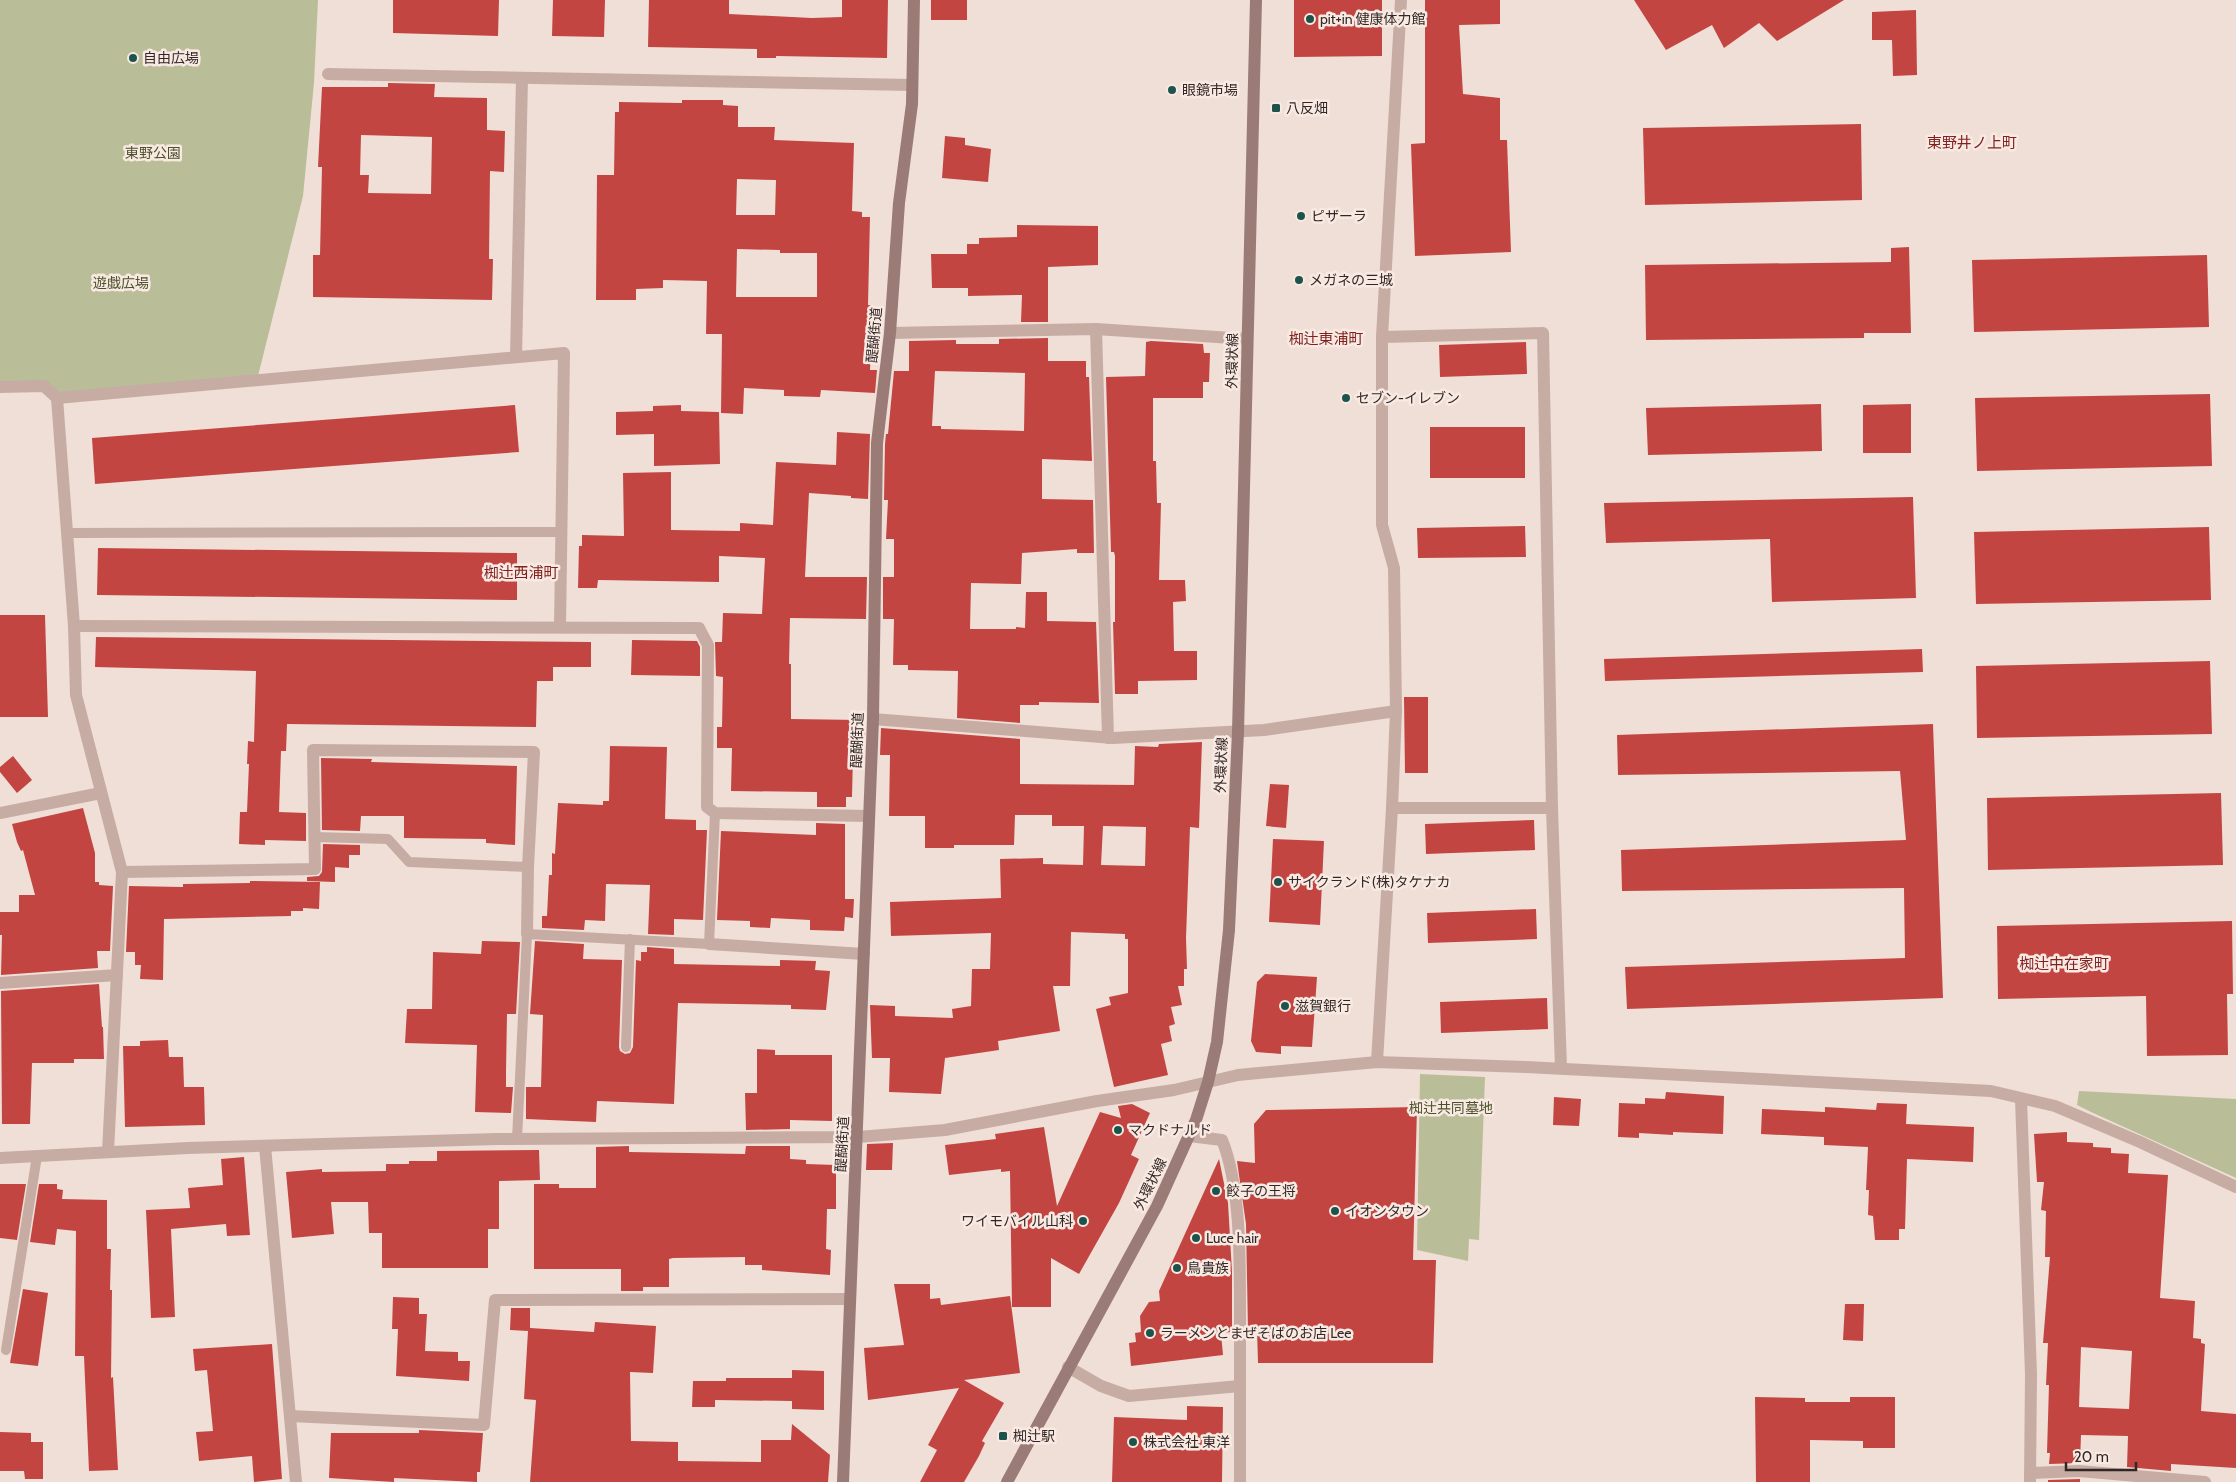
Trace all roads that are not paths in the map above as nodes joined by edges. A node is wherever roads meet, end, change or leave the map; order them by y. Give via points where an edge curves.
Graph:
1 (914, 0) edge
2 (1256, 0) edge
3 (1401, 0) edge
4 (328, 74) dead end
5 (522, 78) junction
6 (912, 86) junction
7 (1096, 329) junction
8 (890, 333) junction
9 (1382, 338) junction
10 (1247, 339) junction
11 (516, 357) junction
12 (0, 386) edge
13 (57, 398) junction
14 (562, 532) junction
15 (67, 533) junction
16 (74, 626) junction
17 (560, 627) junction
18 (1396, 711) junction
19 (873, 719) junction
20 (1238, 732) junction
21 (1108, 738) junction
22 (101, 793) junction
23 (1392, 808) junction
24 (1552, 808) junction
25 (0, 813) edge
26 (715, 813) junction
27 (869, 816) junction
28 (314, 837) junction
29 (528, 867) junction
30 (122, 872) junction
31 (527, 934) junction
32 (630, 939) junction
33 (709, 944) junction
34 (864, 954) junction
35 (117, 976) junction
36 (0, 983) edge
37 (626, 1047) dead end
38 (1377, 1062) junction
39 (1561, 1068) junction
40 (1208, 1082) junction
41 (2021, 1098) junction
42 (1189, 1136) junction
43 (858, 1137) junction
44 (516, 1139) junction
45 (265, 1146) junction
46 (108, 1152) junction
47 (37, 1156) junction
48 (0, 1158) edge
49 (2236, 1187) edge
50 (849, 1299) junction
51 (6, 1350) dead end
52 (1068, 1367) junction
53 (1240, 1386) junction
54 (290, 1416) junction
55 (2030, 1478) edge
56 (296, 1482) edge
57 (843, 1482) edge
58 (1007, 1482) edge
59 (1240, 1482) edge
60 (2206, 1482) edge

1 - 6 street, 醍醐街道
2 - 10 street, 外環状線
3 - 9 street
4 - 5 street
5 - 6 street
5 - 11 street
6 - 8 street, 醍醐街道
7 - 8 street
7 - 10 street
7 - 21 street
8 - 19 street, 醍醐街道 via 877,443
9 - 18 street via 1382,525 1394,568
9 - 24 street via 1543,333
10 - 20 street, 外環状線
11 - 13 street
11 - 14 street via 564,353
12 - 13 street via 44,386
13 - 15 street
14 - 15 lane
14 - 17 street
15 - 16 street
16 - 17 street
16 - 22 street via 76,695
17 - 26 street via 699,628 708,644 707,807
18 - 20 street
18 - 23 street
19 - 21 street
19 - 27 street, 醍醐街道
20 - 21 street
20 - 40 street, 外環状線 via 1229,930 1217,1042
22 - 25 street
22 - 30 street
23 - 24 street
23 - 38 street
24 - 39 street
26 - 27 street
26 - 33 lane
27 - 34 street, 醍醐街道
28 - 29 lane via 388,839 409,862
28 - 29 street via 313,750 534,752
28 - 30 street via 314,869
29 - 31 street
30 - 35 street
31 - 32 lane
31 - 44 lane
32 - 33 lane
32 - 37 lane
33 - 34 street
34 - 43 street, 醍醐街道
35 - 36 street
35 - 46 street
38 - 39 street
38 - 40 street via 1238,1075
39 - 41 street via 1991,1091
40 - 42 street, 外環状線
40 - 43 street via 945,1130
41 - 49 street via 2056,1106
41 - 55 street via 2031,1374
42 - 52 street, 外環状線 via 1157,1206
42 - 53 street via 1222,1140 1229,1159 1240,1248
43 - 44 street
43 - 50 street, 醍醐街道
44 - 45 street
45 - 46 street
45 - 54 street
46 - 47 street
47 - 48 street
47 - 51 lane
50 - 54 street via 495,1300 484,1424
50 - 57 street, 醍醐街道
52 - 53 street via 1101,1386 1129,1396
52 - 58 street, 外環状線
53 - 59 street
54 - 56 street
55 - 60 street via 2079,1471

